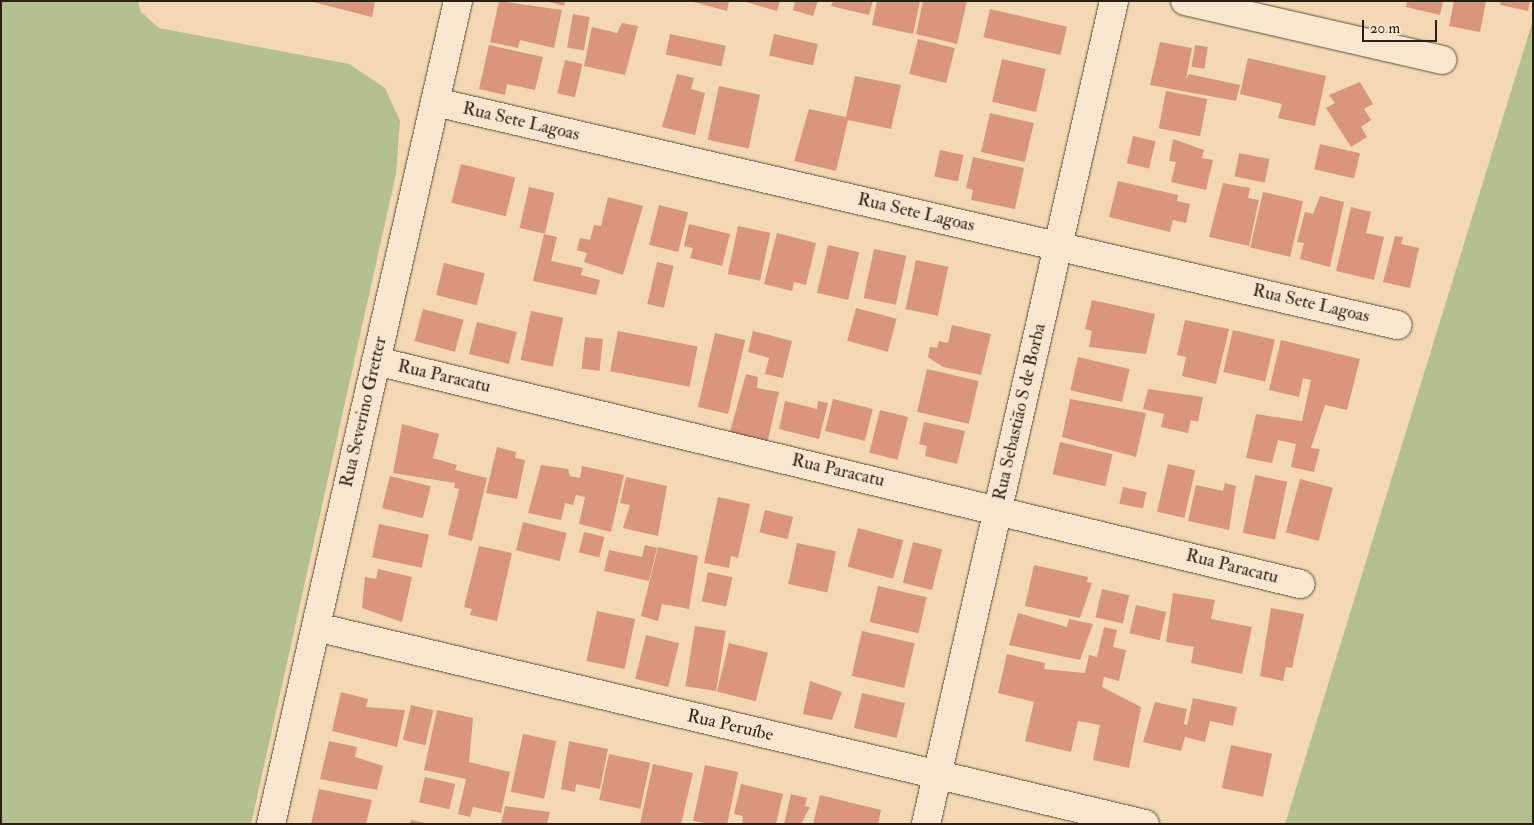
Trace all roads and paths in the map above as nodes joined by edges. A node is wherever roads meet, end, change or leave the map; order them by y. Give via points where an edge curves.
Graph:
1 (458, 1) edge
2 (1114, 1) edge
3 (1185, 1) edge
4 (1442, 60) dead end
5 (435, 102) junction
6 (1058, 246) junction
7 (1397, 324) dead end
8 (376, 361) junction
9 (998, 508) junction
10 (1300, 584) dead end
11 (316, 627) junction
12 (937, 775) junction
13 (271, 824) edge
14 (926, 824) edge
15 (1145, 824) edge

1 - 5 street, Rua Severino Gretter
2 - 6 street, Rua Sebastião S de Borba
3 - 4 street
5 - 6 street, Rua Sete Lagoas
5 - 8 street, Rua Severino Gretter
6 - 7 street, Rua Sete Lagoas
6 - 9 street, Rua Sebastião S de Borba
8 - 9 street, Rua Paracatu
8 - 11 street, Rua Severino Gretter
9 - 10 street, Rua Paracatu
9 - 12 street, Rua Sebastião S de Borba
11 - 12 street, Rua Peruíbe
11 - 13 street, Rua Severino Gretter
12 - 14 street, Rua Sebastião S de Borba
12 - 15 street, Rua Peruíbe

